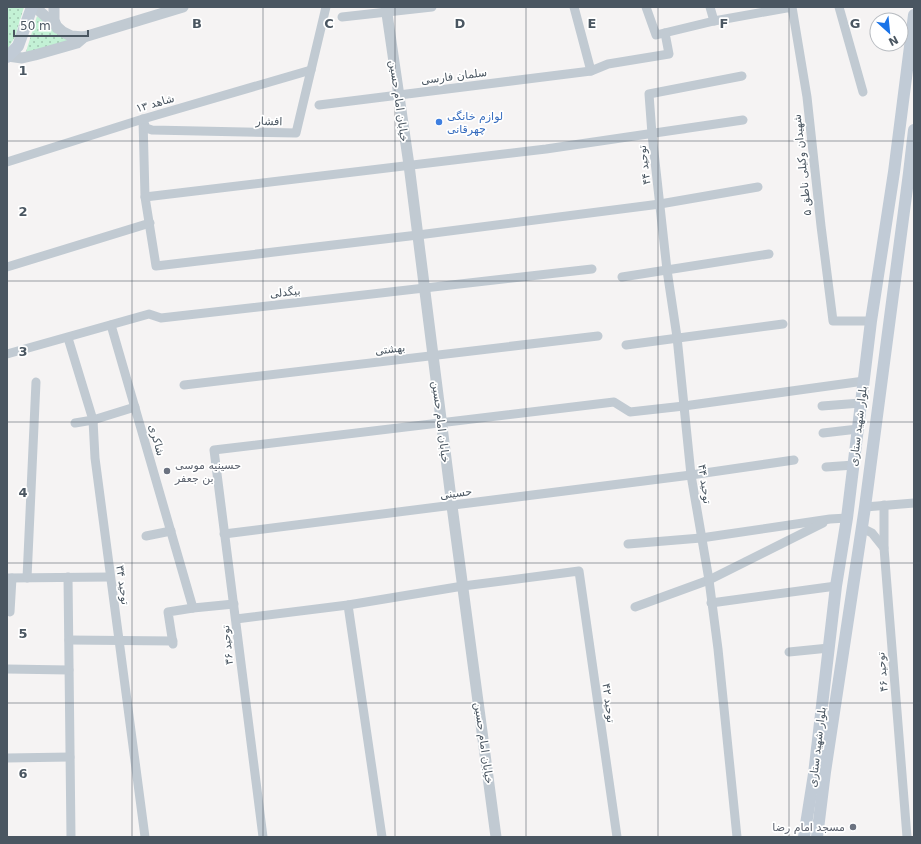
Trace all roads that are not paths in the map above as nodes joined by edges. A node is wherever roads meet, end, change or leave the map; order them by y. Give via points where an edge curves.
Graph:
1 (34, 7) edge
2 (54, 7) edge
3 (183, 7) edge
4 (326, 7) edge
5 (432, 7) edge
6 (574, 7) edge
7 (646, 7) edge
8 (710, 7) edge
9 (792, 7) edge
10 (840, 7) edge
11 (386, 10) edge
12 (914, 15) edge
13 (342, 18) dead end
14 (714, 21) junction
15 (57, 28) junction
16 (660, 34) junction
17 (84, 37) junction
18 (8, 57) edge
19 (311, 70) junction
20 (591, 71) junction
21 (742, 76) dead end
22 (863, 92) dead end
23 (398, 95) junction
24 (319, 105) dead end
25 (142, 119) junction
26 (743, 120) dead end
27 (914, 130) edge
28 (652, 134) junction
29 (7, 162) edge
30 (409, 165) junction
31 (894, 172) junction
32 (912, 173) edge
33 (758, 187) dead end
34 (145, 196) junction
35 (660, 204) junction
36 (150, 223) junction
37 (418, 235) junction
38 (769, 254) dead end
39 (7, 267) edge
40 (592, 269) dead end
41 (667, 270) junction
42 (622, 277) dead end
43 (424, 288) junction
44 (871, 321) junction
45 (783, 324) dead end
46 (111, 325) junction
47 (598, 336) dead end
48 (677, 337) junction
49 (68, 338) junction
50 (626, 345) dead end
51 (7, 354) edge
52 (433, 356) junction
53 (864, 381) junction
54 (36, 382) dead end
55 (184, 385) dead end
56 (861, 403) junction
57 (135, 406) junction
58 (684, 406) junction
59 (822, 406) dead end
60 (93, 420) junction
61 (75, 423) dead end
62 (441, 423) junction
63 (858, 429) junction
64 (823, 432) dead end
65 (794, 460) dead end
66 (854, 465) junction
67 (826, 467) dead end
68 (691, 475) junction
69 (914, 504) edge
70 (884, 505) junction
71 (452, 506) junction
72 (865, 507) junction
73 (847, 518) junction
74 (830, 519) junction
75 (862, 528) junction
76 (171, 531) junction
77 (224, 534) junction
78 (146, 536) dead end
79 (702, 538) junction
80 (628, 544) dead end
81 (884, 548) junction
82 (68, 577) junction
83 (110, 577) junction
84 (9, 578) edge
85 (27, 578) junction
86 (709, 580) junction
87 (463, 586) junction
88 (836, 586) junction
89 (711, 603) junction
90 (234, 604) junction
91 (348, 604) junction
92 (635, 607) dead end
93 (193, 608) junction
94 (10, 612) dead end
95 (236, 619) junction
96 (68, 640) junction
97 (118, 641) junction
98 (829, 648) junction
99 (789, 652) dead end
100 (7, 669) edge
101 (69, 670) junction
102 (70, 757) junction
103 (7, 758) edge
104 (71, 837) edge
105 (145, 837) edge
106 (263, 837) edge
107 (382, 837) edge
108 (496, 837) edge
109 (616, 837) edge
110 (737, 837) edge
111 (804, 837) edge
112 (817, 837) edge
113 (907, 837) edge

1 - 15 street
1 - 18 main road via 18,46
2 - 15 street
3 - 17 street
4 - 19 street, افشار
5 - 11 street
6 - 20 street
7 - 16 street
8 - 14 street
9 - 14 street
9 - 44 street, شهیدان وکیلی ناطق ۵ via 807,97 833,321
10 - 22 street
11 - 13 street
11 - 23 street, خیابان امام حسین
12 - 31 main road, بلوار شهید ستاری
14 - 16 street
15 - 17 street via 71,36
16 - 20 street, سلمان فارسی via 669,54 608,64
17 - 18 street via 76,43 35,55 22,58
19 - 25 street, شاهد ۱۳
19 - 25 street, افشار via 297,131 294,134 152,130 146,128
20 - 23 street, سلمان فارسی
21 - 28 street, توحید ۴۴ via 649,94
23 - 24 street, سلمان فارسی
23 - 30 street, خیابان امام حسین
25 - 29 street, شاهد ۱۳
25 - 34 street
26 - 28 street
27 - 32 main road, بلوار شهید ستاری
28 - 30 street
28 - 35 street, توحید ۴۴
30 - 34 street
30 - 37 street, خیابان امام حسین
31 - 32 main road
31 - 44 main road, بلوار شهید ستاری
32 - 72 main road, بلوار شهید ستاری
33 - 35 street
34 - 36 street
35 - 37 street
35 - 41 street, توحید ۴۴
36 - 37 street via 156,266
36 - 39 street
37 - 43 street, خیابان امام حسین
38 - 41 street
40 - 43 street, بیگدلی
41 - 42 street
41 - 48 street, توحید ۴۴
43 - 46 street, بیگدلی via 161,318 149,314
43 - 52 street, خیابان امام حسین
44 - 53 main road, بلوار شهید ستاری
45 - 48 street
46 - 49 street
46 - 57 street, شاکری
47 - 52 street, بهشتی
48 - 50 street
48 - 58 street, توحید ۴۴
49 - 51 street
49 - 60 street, توحید ۳۴
52 - 55 street, بهشتی
52 - 62 street, خیابان امام حسین
53 - 56 main road, بلوار شهید ستاری
53 - 58 street
54 - 85 street
56 - 59 street
56 - 63 main road, بلوار شهید ستاری
57 - 60 street
57 - 76 street, شاکری
58 - 62 street via 630,412 614,402
58 - 68 street, توحید ۴۴
60 - 61 street
60 - 83 street, توحید ۳۴ via 95,458
62 - 71 street, خیابان امام حسین
62 - 77 street, توحید ۳۶ via 214,450
63 - 64 street
63 - 66 main road, بلوار شهید ستاری
65 - 68 street, حسینی
66 - 67 street
66 - 73 main road, بلوار شهید ستاری
68 - 71 street, حسینی
68 - 79 street, توحید ۴۴
69 - 70 street
70 - 72 street
70 - 81 street, توحید ۴۶
71 - 77 street, حسینی
71 - 87 street, خیابان امام حسین
72 - 75 main road, بلوار شهید ستاری
73 - 74 street
73 - 88 main road, بلوار شهید ستاری
74 - 79 street
74 - 86 street
75 - 81 street via 872,533
75 - 112 main road, بلوار شهید ستاری
76 - 78 street
76 - 93 street, شاکری
77 - 90 street, توحید ۳۶
79 - 80 street
79 - 86 street, توحید ۴۴
81 - 113 street, توحید ۴۶
82 - 83 street
82 - 85 street
82 - 96 street
83 - 97 street, توحید ۳۴
84 - 85 street
84 - 94 street
86 - 89 street, توحید ۴۴
86 - 92 street
87 - 91 street
87 - 108 street, خیابان امام حسین
87 - 109 street, توحید ۴۲ via 579,572
88 - 89 street
88 - 98 main road, بلوار شهید ستاری
89 - 110 street, توحید ۴۴
90 - 93 street
90 - 95 street, توحید ۳۶
91 - 95 street
91 - 107 street
93 - 97 street via 168,612 173,642
95 - 106 street, توحید ۳۶
96 - 97 street
96 - 101 street
97 - 105 street, توحید ۳۴
98 - 99 street
98 - 111 main road, بلوار شهید ستاری
100 - 101 street
101 - 102 street
102 - 103 street
102 - 104 street

